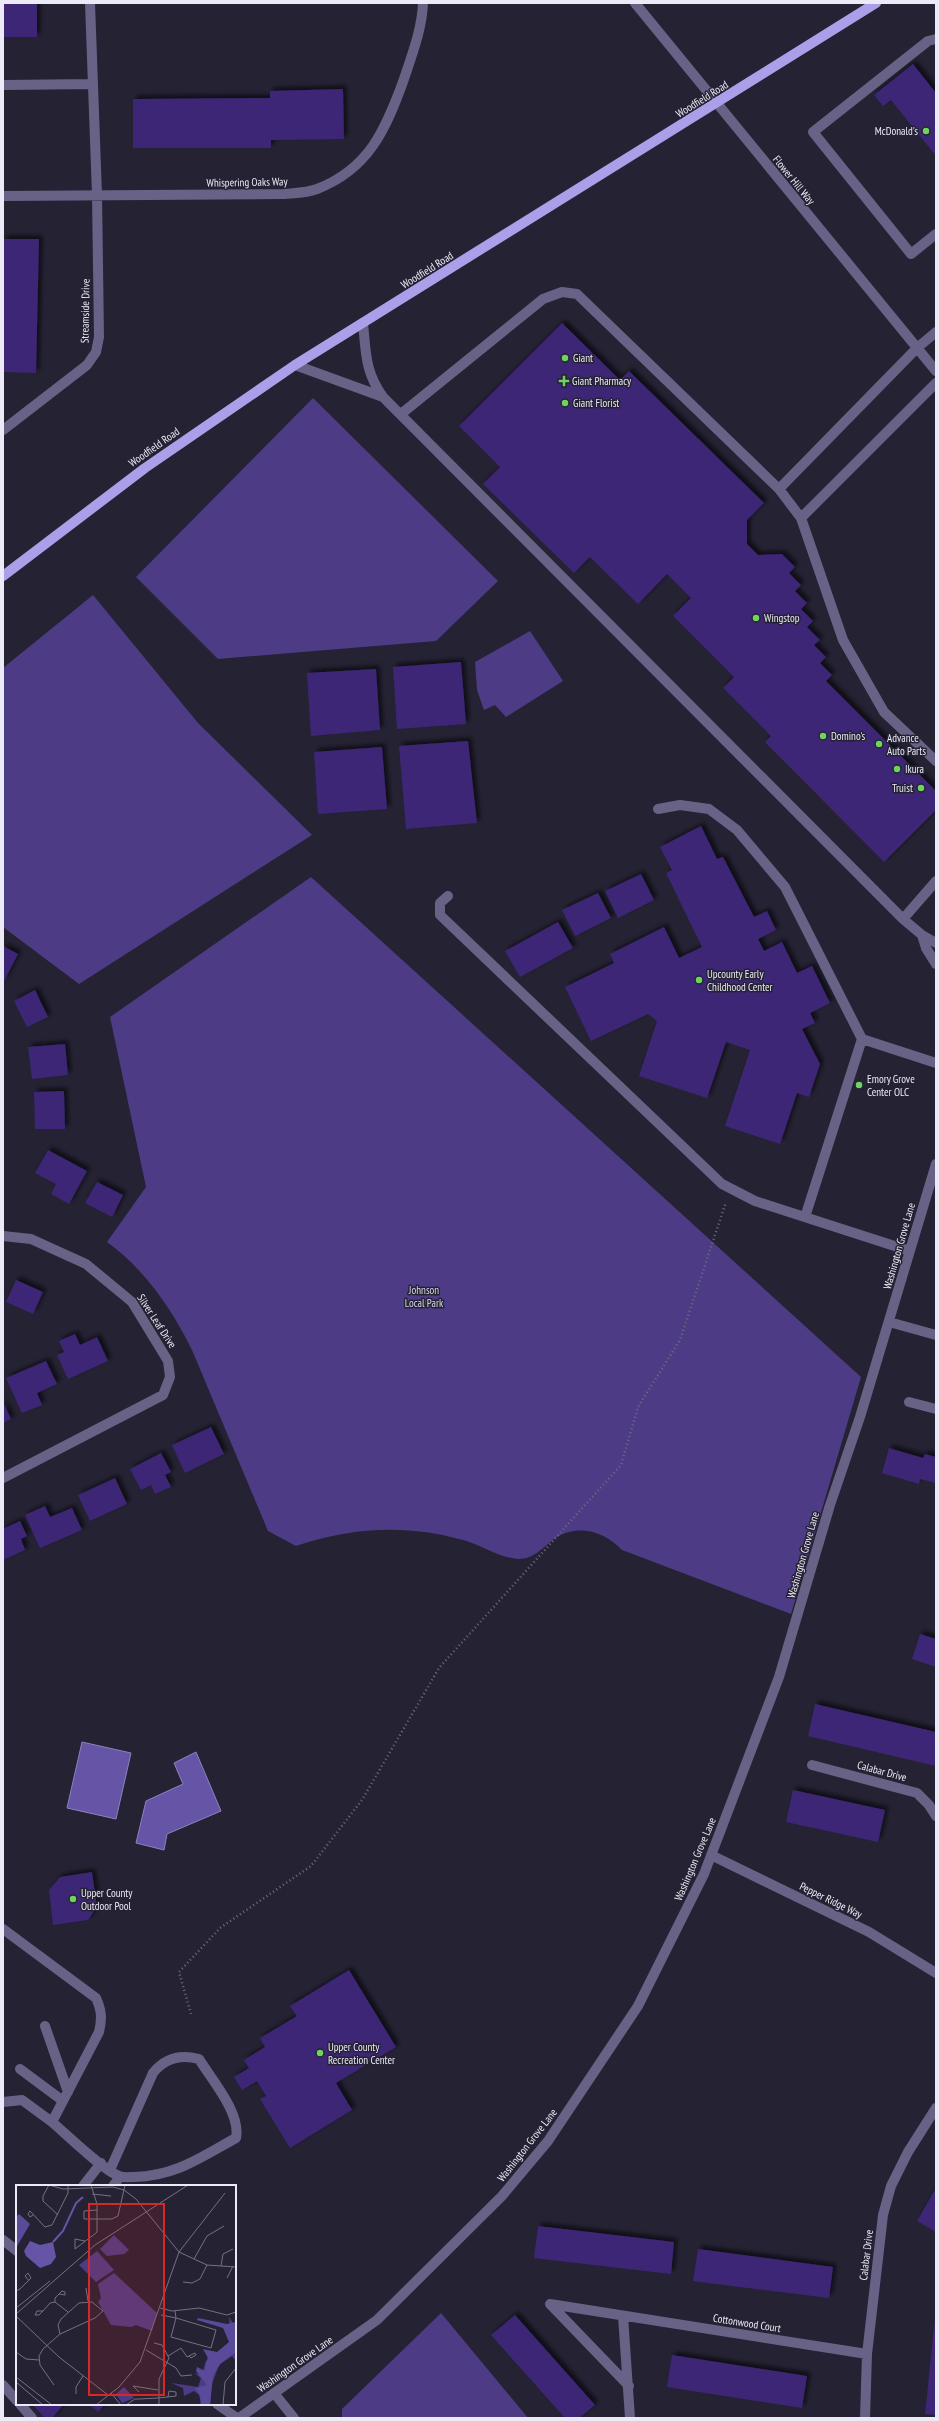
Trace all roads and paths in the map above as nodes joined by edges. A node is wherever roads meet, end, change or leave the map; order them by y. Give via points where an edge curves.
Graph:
1 (90, 3) edge
2 (423, 3) edge
3 (635, 3) edge
4 (876, 3) edge
5 (936, 38) edge
6 (93, 84) junction
7 (3, 85) edge
8 (716, 104) junction
9 (97, 195) junction
10 (3, 196) edge
11 (936, 234) edge
12 (364, 323) junction
13 (936, 332) edge
14 (917, 348) junction
15 (295, 365) junction
16 (936, 371) edge
17 (936, 383) edge
18 (383, 397) junction
19 (401, 414) junction
20 (3, 430) edge
21 (779, 488) junction
22 (801, 518) junction
23 (3, 576) edge
24 (936, 761) edge
25 (658, 809) dead end
26 (936, 881) edge
27 (448, 896) dead end
28 (903, 919) junction
29 (922, 935) junction
30 (936, 943) edge
31 (936, 964) edge
32 (862, 1039) junction
33 (936, 1063) edge
34 (936, 1164) edge
35 (730, 1188) junction
36 (805, 1217) junction
37 (3, 1236) edge
38 (910, 1252) junction
39 (890, 1322) junction
40 (936, 1335) edge
41 (909, 1402) dead end
42 (936, 1409) edge
43 (3, 1478) edge
44 (812, 1765) dead end
45 (936, 1816) edge
46 (711, 1855) junction
47 (3, 1929) edge
48 (936, 1973) edge
49 (191, 2014) dead end
50 (45, 2026) dead end
51 (20, 2068) dead end
52 (66, 2096) junction
53 (3, 2102) edge
54 (936, 2108) edge
55 (52, 2122) junction
56 (101, 2163) junction
57 (110, 2170) junction
58 (120, 2177) junction
59 (84, 2185) edge
60 (114, 2185) edge
61 (3, 2240) edge
62 (16, 2250) edge
63 (624, 2316) junction
64 (867, 2354) junction
65 (3, 2385) edge
66 (629, 2386) junction
67 (274, 2394) junction
68 (16, 2400) edge
69 (21, 2405) edge
70 (218, 2405) edge
71 (32, 2418) edge
72 (238, 2418) edge
73 (294, 2418) edge
74 (630, 2418) edge
75 (865, 2418) edge

1 - 6 street, Streamside Drive
2 - 9 street, Whispering Oaks Way via 414,48 382,134 366,156 343,176 316,190 284,194
3 - 8 street, Flower Hill Way
4 - 8 main road, Woodfield Road
5 - 11 street via 928,41 813,132 911,254
6 - 7 street
6 - 9 street, Streamside Drive
8 - 12 main road, Woodfield Road
8 - 14 street, Flower Hill Way
9 - 10 street
9 - 20 street, Streamside Drive via 99,337 96,352 87,365
12 - 15 main road, Woodfield Road
12 - 18 street via 366,364 373,383
13 - 14 street
14 - 16 street, Flower Hill Way
14 - 21 street
15 - 18 street
15 - 23 main road, Woodfield Road via 145,468
17 - 22 street
18 - 19 street
19 - 21 street via 543,298 562,292 577,294
19 - 28 street
21 - 22 street
22 - 24 street via 843,640 884,712
25 - 32 street via 680,805 709,809 738,830 785,887
26 - 28 street
27 - 35 street via 440,903 440,915 722,1184
28 - 29 street
29 - 30 street
29 - 31 street via 926,948
32 - 33 street
32 - 36 street
34 - 38 street, Washington Grove Lane
35 - 36 street via 755,1201
35 - 49 path via 680,1340 638,1407 621,1465 439,1668 362,1800 311,1866 220,1928 179,1972
36 - 38 street
37 - 43 street, Silver Leaf Drive via 31,1239 86,1264 132,1302 168,1360 170,1377 163,1395
38 - 39 street, Washington Grove Lane
39 - 40 street
39 - 46 street, Washington Grove Lane via 830,1505 779,1678
41 - 42 street
44 - 45 street, Calabar Drive via 917,1793
46 - 48 street, Pepper Ridge Way via 869,1932
46 - 67 street, Washington Grove Lane via 638,2006 548,2140 502,2196 377,2320
47 - 52 street via 96,1998 101,2009 102,2021 99,2032
50 - 52 street
51 - 52 street
52 - 55 street
53 - 55 street via 22,2100
54 - 64 street, Calabar Drive via 908,2152 891,2186 883,2215
55 - 56 street
56 - 57 street
56 - 59 street
57 - 58 street
57 - 58 street via 161,2063 175,2057 189,2056 199,2059 235,2117 238,2129 236,2138 177,2170 150,2176
58 - 60 street
61 - 62 street
63 - 64 street, Cottonwood Court
63 - 66 street
63 - 66 street, Cottonwood Court via 550,2304
64 - 75 street, Calabar Drive
65 - 68 street
66 - 74 street
67 - 72 street, Washington Grove Lane
67 - 73 street
69 - 71 street
70 - 72 street

